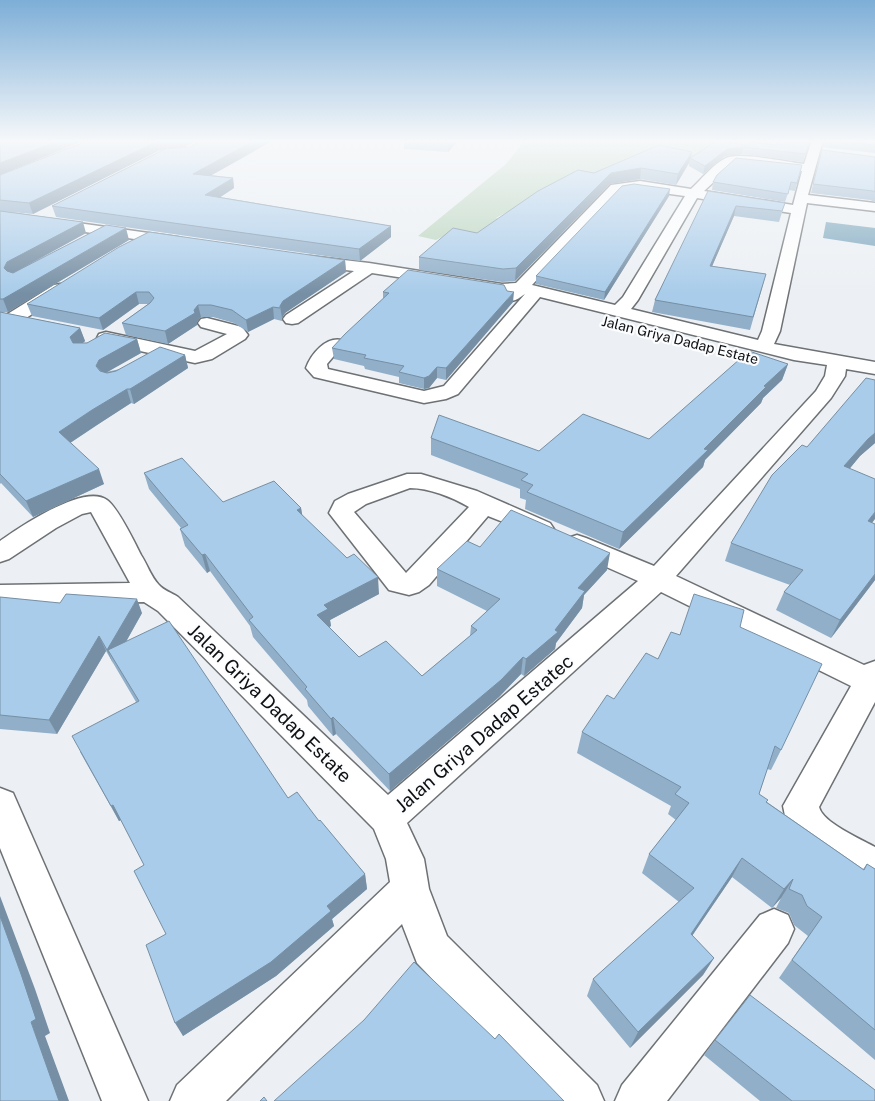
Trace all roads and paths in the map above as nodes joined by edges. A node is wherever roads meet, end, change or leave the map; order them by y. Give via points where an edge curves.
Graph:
1 (613, 191) edge
2 (677, 191) edge
3 (696, 191) edge
4 (803, 191) edge
5 (693, 194) junction
6 (800, 204) junction
7 (875, 207) edge
8 (52, 212) edge
9 (0, 216) edge
10 (34, 221) junction
11 (107, 230) junction
12 (148, 237) junction
13 (83, 244) edge
14 (196, 244) edge
15 (124, 250) edge
16 (294, 259) edge
17 (369, 268) junction
18 (76, 279) edge
19 (520, 293) junction
20 (618, 312) junction
21 (6, 318) edge
22 (292, 319) dead end
23 (36, 324) edge
24 (207, 324) dead end
25 (122, 327) edge
26 (335, 344) edge
27 (764, 346) junction
28 (164, 350) junction
29 (138, 364) edge
30 (875, 368) edge
31 (832, 377) junction
32 (875, 382) edge
33 (482, 504) junction
34 (0, 553) edge
35 (658, 579) junction
36 (149, 592) junction
37 (0, 595) edge
38 (874, 679) edge
39 (0, 804) edge
40 (387, 818) junction
41 (875, 868) edge
42 (410, 889) junction
43 (774, 929) dead end
44 (125, 1101) edge
45 (193, 1101) edge
46 (581, 1101) edge
47 (638, 1101) edge

1 - 19 street via 530,277
2 - 5 street
3 - 5 street, Jalan Griya Dadap Estate
4 - 6 street, Jalan Griya Dadap Estate
5 - 6 street
5 - 20 street, Jalan Griya Dadap Estate via 630,300
6 - 7 street
6 - 27 street, Jalan Griya Dadap Estate via 771,331
8 - 10 street
9 - 10 street
10 - 11 street
11 - 12 street
11 - 13 street
12 - 14 street
12 - 15 street
16 - 17 street
17 - 19 street
17 - 22 street
18 - 21 street
19 - 20 street, Jalan Griya Dadap Estate
19 - 26 street via 451,390 439,395 424,397 320,373 316,368 318,362
19 - 31 street, Jalan Griya Dadap Estate
20 - 27 street, Jalan Griya Dadap Estate
21 - 23 street
24 - 28 street via 236,331 239,335 195,358
25 - 28 street via 95,339
27 - 31 street, Jalan Griya Dadap Estate
28 - 29 street
30 - 31 street, Jalan Griya Dadap Estate
31 - 32 street, Jalan Griya Dadap Estate
31 - 35 street, Jalan Griya Dadap Estatec
33 - 33 street via 419,578 409,585 399,583 341,513 344,506 357,499 412,481 468,496
33 - 35 street
34 - 36 street, Jalan Griya Dadap Estate via 73,508 96,504
35 - 38 street
35 - 40 street, Jalan Griya Dadap Estatec
36 - 37 street
36 - 40 street, Jalan Griya Dadap Estate via 168,604
38 - 41 street via 802,806 804,820 819,835
39 - 44 street
40 - 42 street, Jalan Griya Dadap Estatec via 405,859
42 - 45 street
42 - 46 street, Jalan Griya Dadap Estatec via 431,949
43 - 47 street

